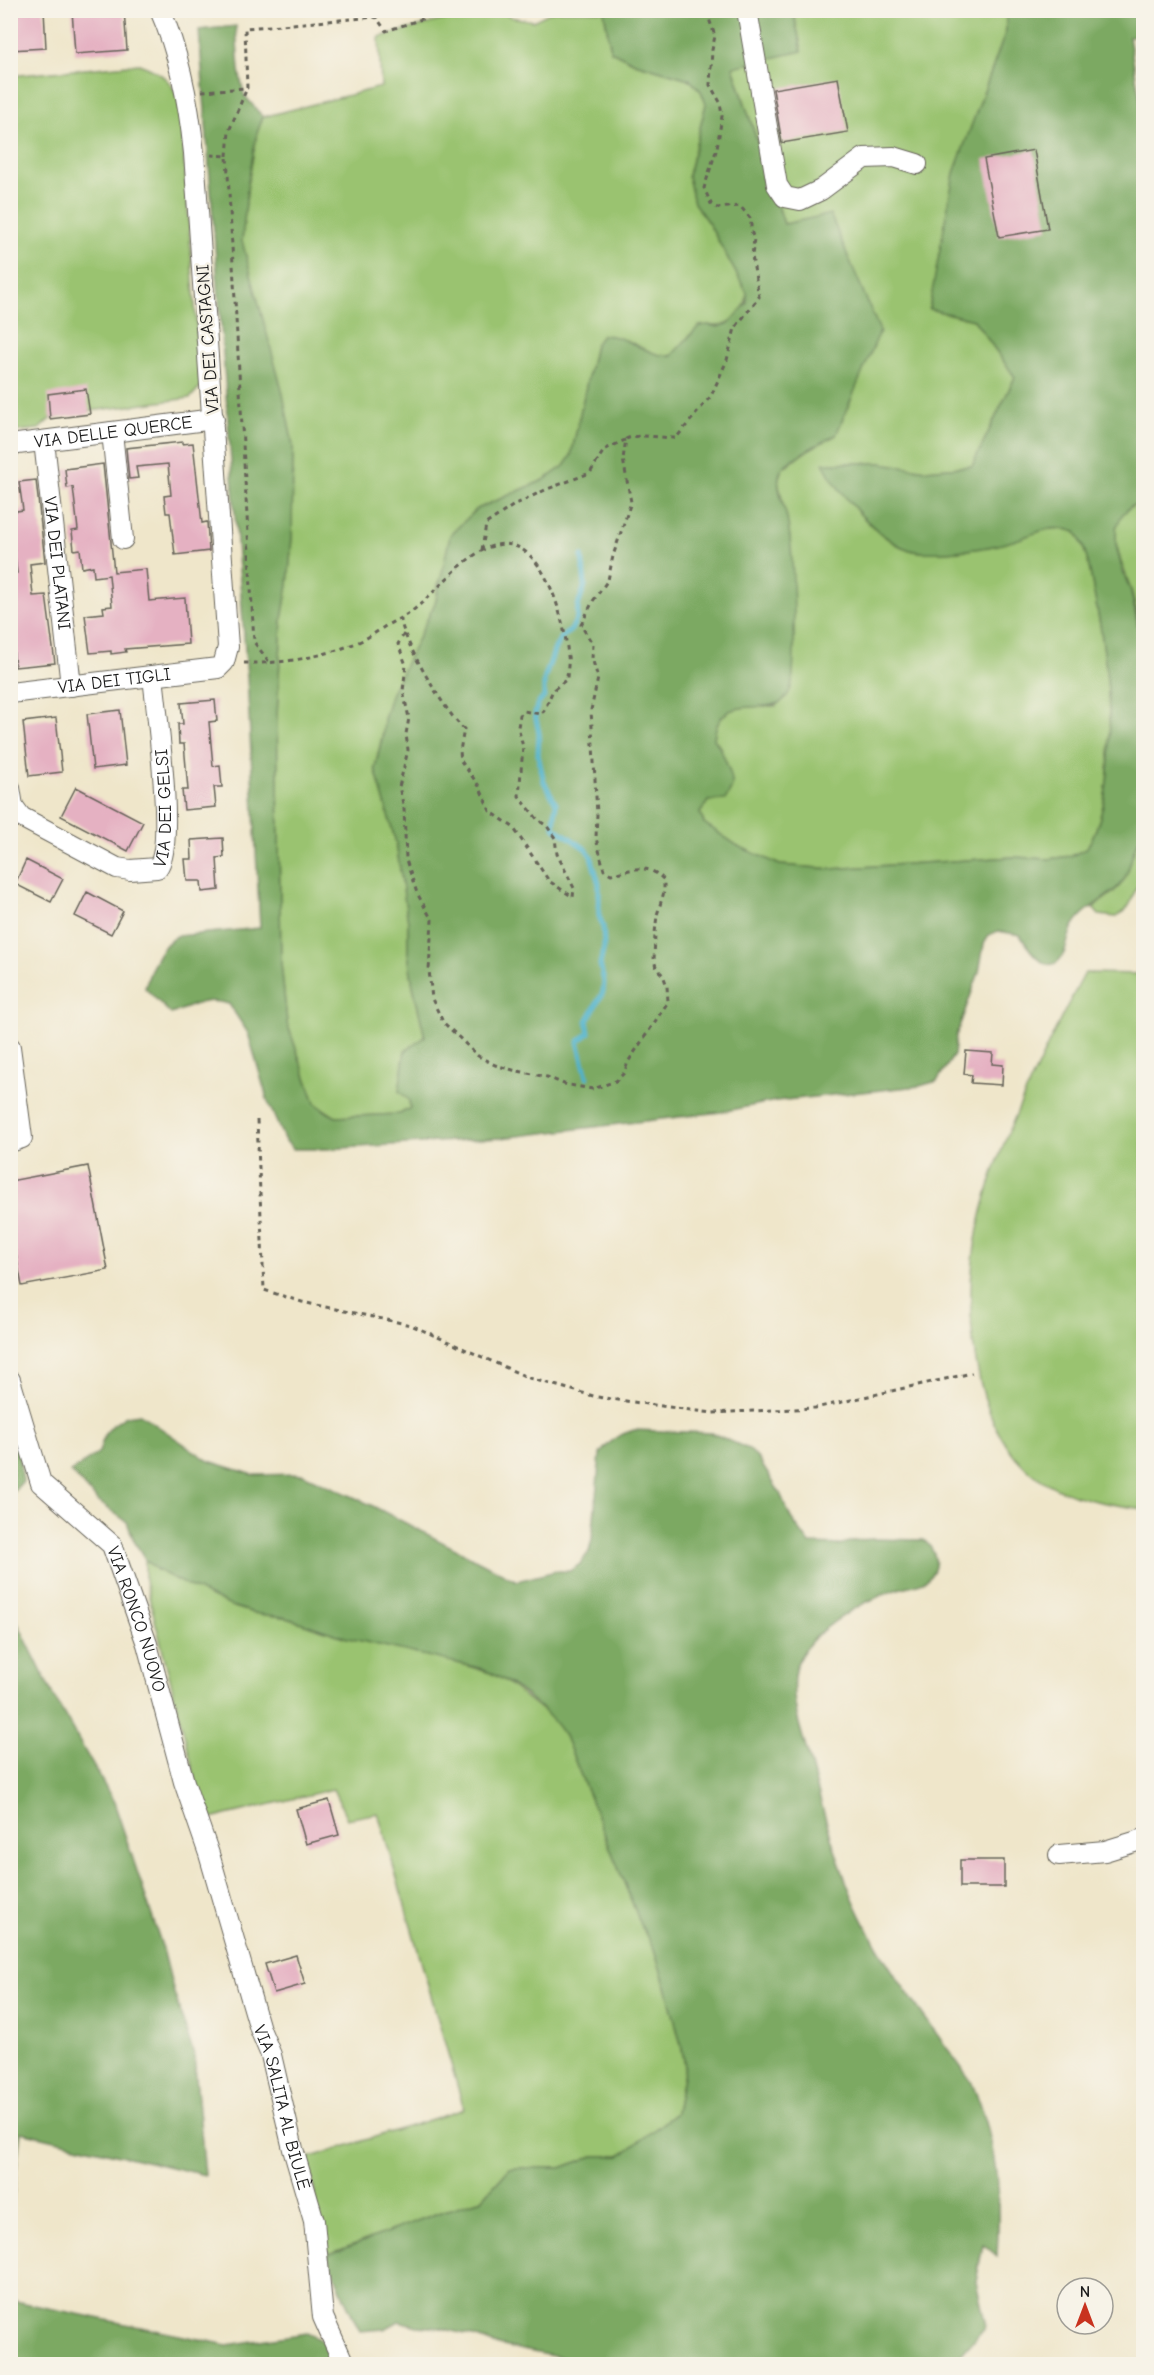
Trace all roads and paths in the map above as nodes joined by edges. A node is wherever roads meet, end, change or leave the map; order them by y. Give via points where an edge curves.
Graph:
1 (160, 10) edge
2 (449, 10) edge
3 (706, 10) edge
4 (747, 10) edge
5 (247, 88) junction
6 (186, 92) junction
7 (194, 153) junction
8 (227, 156) junction
9 (917, 164) dead end
10 (214, 419) junction
11 (112, 432) junction
12 (626, 439) junction
13 (44, 441) junction
14 (10, 445) edge
15 (123, 539) dead end
16 (482, 550) junction
17 (401, 617) junction
18 (404, 634) junction
19 (270, 663) junction
20 (221, 665) junction
21 (153, 676) junction
22 (71, 686) junction
23 (10, 693) edge
24 (10, 788) edge
25 (10, 1047) edge
26 (257, 1120) dead end
27 (10, 1142) edge
28 (972, 1373) dead end
29 (10, 1380) edge
30 (1143, 1839) edge
31 (209, 1854) joint
32 (1059, 1855) dead end
33 (344, 2364) edge

1 - 6 street, VIA DEI CASTAGNI
2 - 5 path via 386,31 376,17 245,28
3 - 12 path via 715,36 710,85 720,102 722,116 704,188 712,206 740,206 750,219 759,297 735,328 727,360 711,396 685,430 676,438
4 - 9 street via 777,185 784,196 800,200 821,190 864,158 894,157
5 - 6 path
5 - 8 path via 229,131
6 - 7 street, VIA DEI CASTAGNI
7 - 8 path
7 - 10 street, VIA DEI CASTAGNI
8 - 19 path via 254,642
10 - 11 street, VIA DELLE QUERCE
10 - 20 street, VIA DEI CASTAGNI via 228,647
11 - 13 street, VIA DELLE QUERCE
11 - 15 street
12 - 16 path via 604,450 590,473 514,505 486,524
12 - 18 path via 624,459 631,502 609,580 581,625 593,645 598,678 591,710 596,838 604,870 612,874 650,869 664,880 654,961 667,986 668,1002 624,1074 603,1087 564,1084 495,1065 478,1056 442,1022 432,999 429,970 432,920 417,893 406,860 399,787 408,750 409,718 403,691 406,665 398,644
13 - 14 street, VIA DELLE QUERCE
13 - 22 street, VIA DEI PLATANI
16 - 17 path
16 - 18 path via 505,544 528,552 539,565 558,606 568,656 567,679 553,690 544,711 524,711 520,715 518,727 523,747 519,796 555,838 557,854 574,888 573,897 549,881 513,827 490,811 479,786 461,761 464,729 438,695
17 - 18 path
17 - 19 path via 353,645 322,655
19 - 20 path
20 - 21 street, VIA DEI TIGLI
21 - 22 street, VIA DEI TIGLI
21 - 24 street, VIA DEI GELSI via 166,811 162,858 157,868 117,868 21,817 14,809
22 - 23 street, VIA DEI TIGLI
25 - 27 street via 22,1138
26 - 28 path via 264,1290 411,1325 529,1378 597,1397 712,1413 815,1407
29 - 31 street, VIA RONCO NUOVO via 41,1483 112,1545 147,1644 184,1782
30 - 32 street via 1105,1851
31 - 33 street, VIA SALITA AL BIULÈ via 270,2055 314,2221 323,2317

